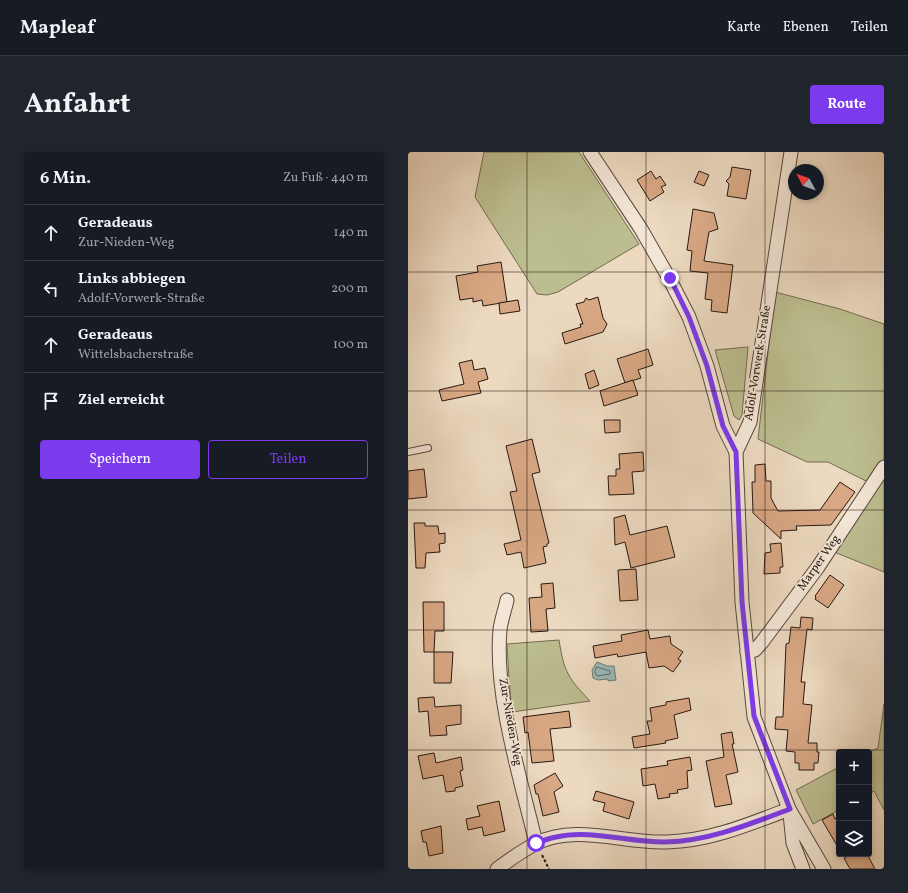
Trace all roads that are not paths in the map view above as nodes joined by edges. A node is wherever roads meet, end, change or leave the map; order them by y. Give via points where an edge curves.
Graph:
1 (590, 152) edge
2 (791, 152) edge
3 (428, 448) dead end
4 (408, 452) edge
5 (736, 452) junction
6 (884, 467) edge
7 (507, 600) dead end
8 (748, 652) junction
9 (790, 809) junction
10 (536, 843) junction
11 (497, 869) edge
12 (803, 869) edge
13 (824, 869) edge

1 - 5 street via 641,229 686,310 707,366 723,426
2 - 5 street, Adolf-Vorwerk-Straße via 750,422
3 - 4 lane
5 - 8 street, Adolf-Vorwerk-Straße via 742,602
6 - 8 street, Marper Weg via 818,567 762,642 755,650
7 - 10 street, Zur-Nieden-Weg via 500,630 504,696
8 - 9 street, Adolf-Vorwerk-Straße via 754,716
9 - 10 street via 737,829 692,840 639,841 580,835 557,837
9 - 12 street via 793,843
9 - 13 street, Adolf-Vorwerk-Straße
10 - 11 street

